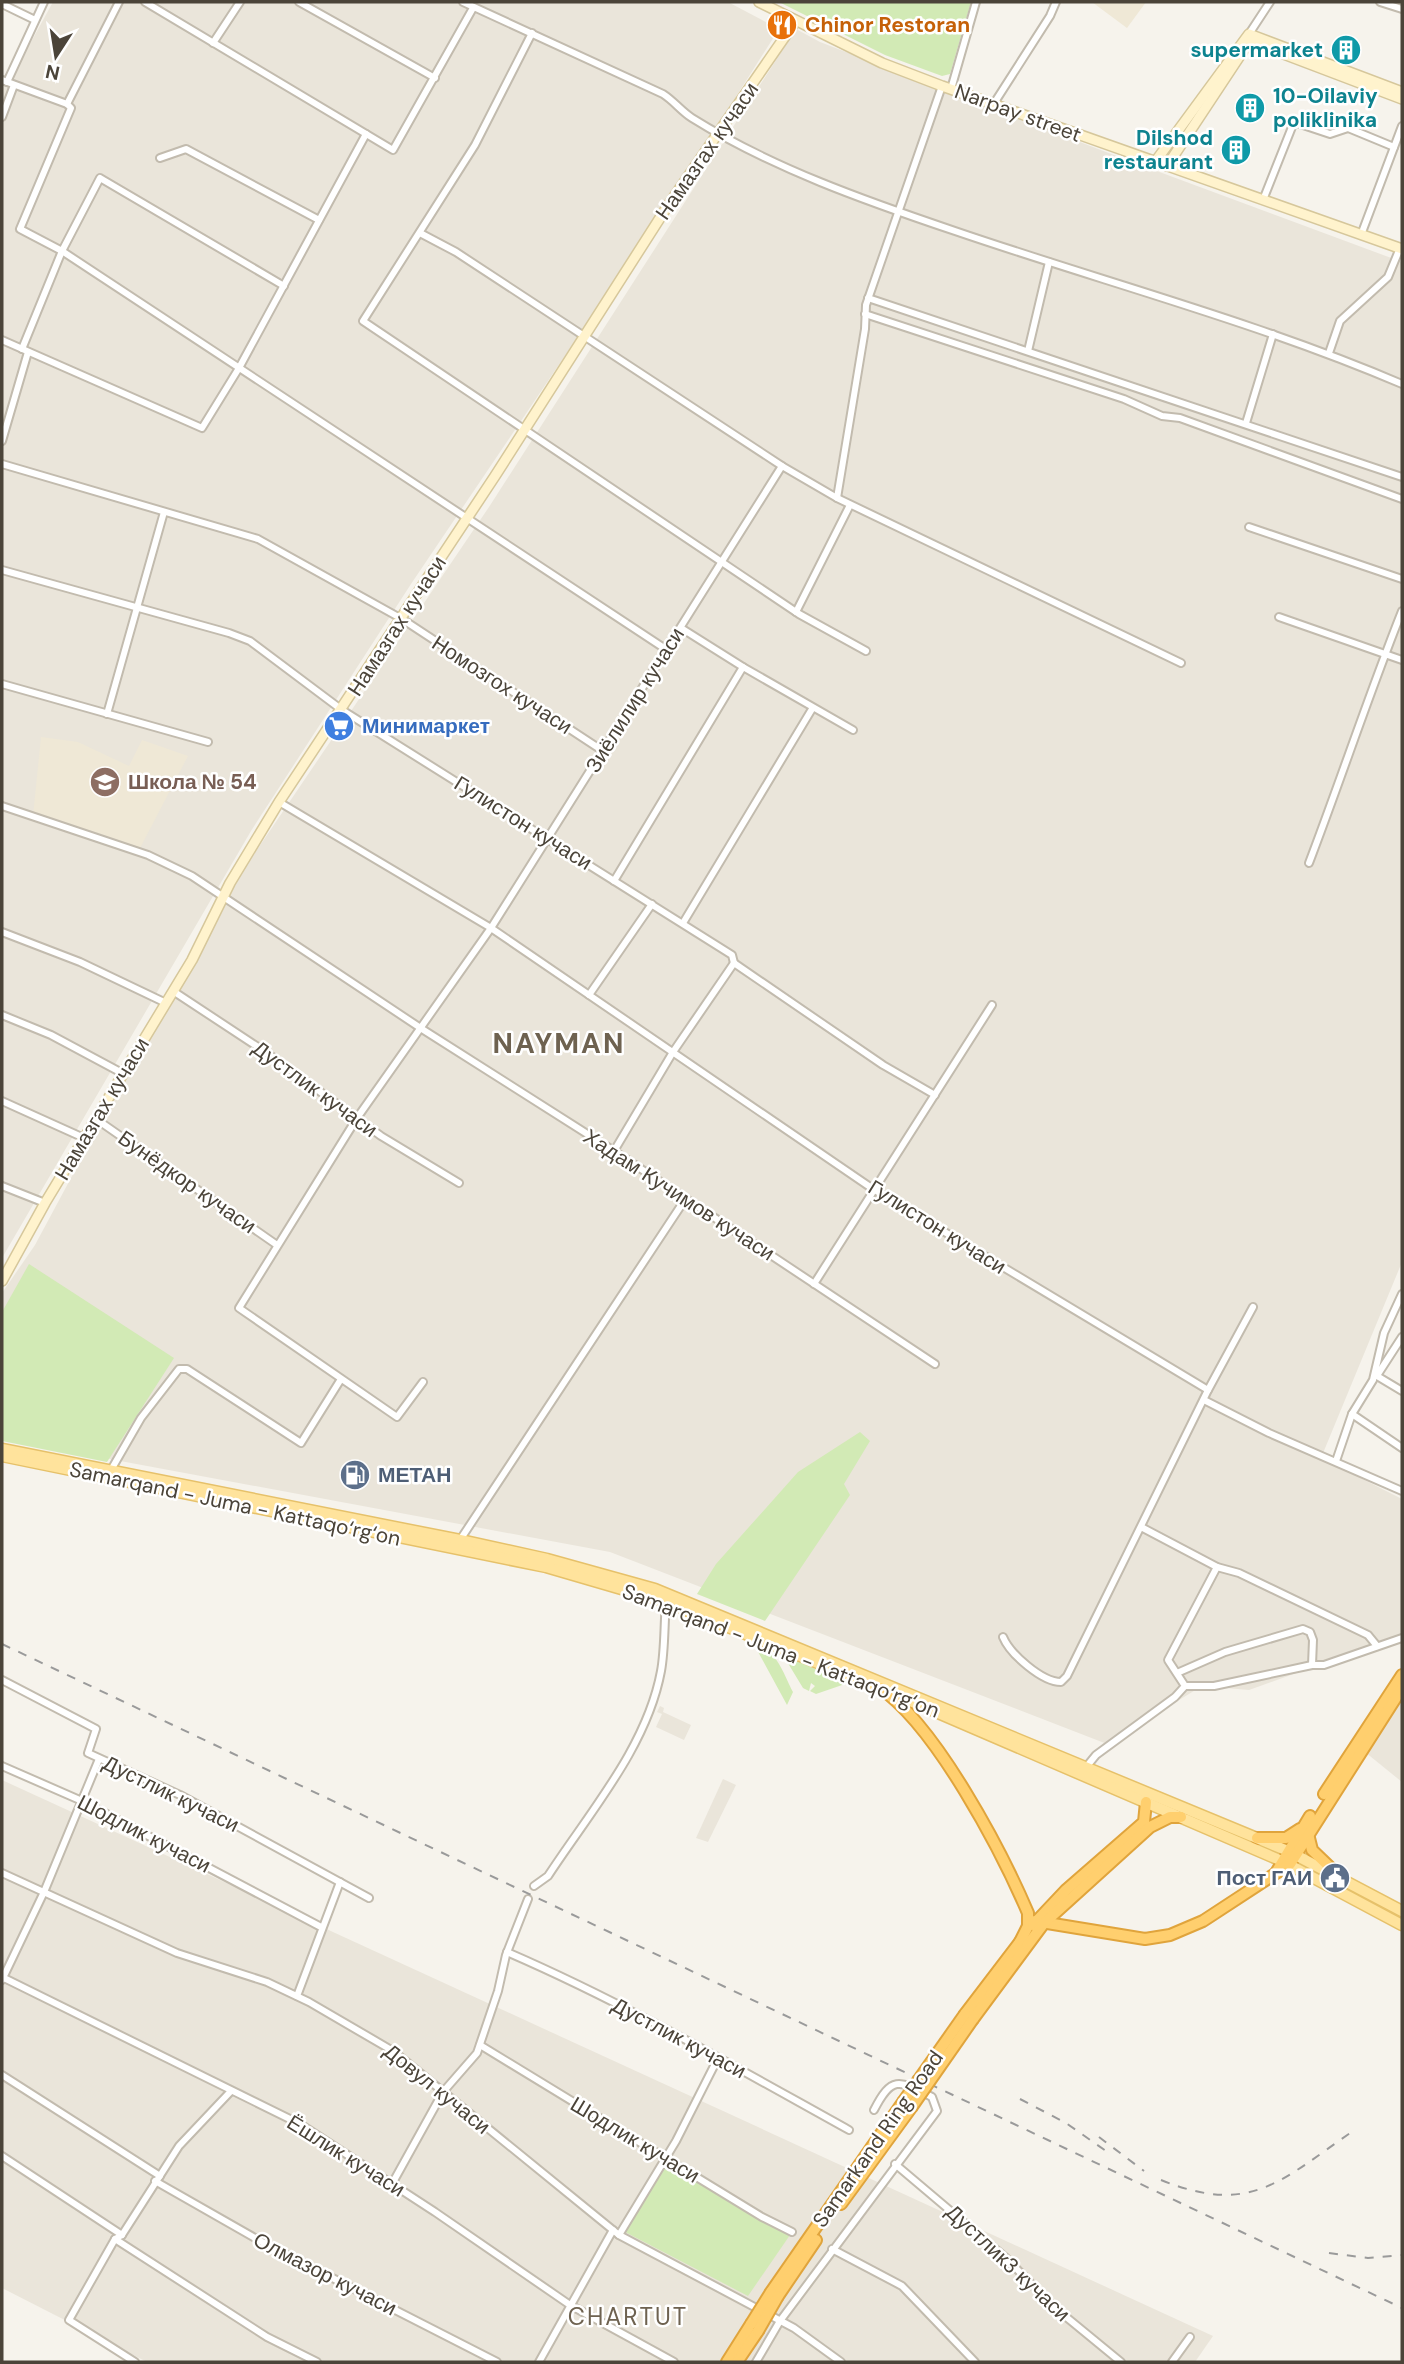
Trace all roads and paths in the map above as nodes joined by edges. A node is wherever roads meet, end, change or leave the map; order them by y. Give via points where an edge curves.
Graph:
1 (44, 2) edge
2 (119, 2) edge
3 (145, 2) edge
4 (240, 2) edge
5 (299, 2) edge
6 (463, 2) edge
7 (759, 2) edge
8 (975, 2) edge
9 (1056, 2) edge
10 (1270, 2) edge
11 (1380, 2) edge
12 (2, 4) edge
13 (473, 8) junction
14 (1402, 9) edge
15 (35, 20) junction
16 (795, 22) junction
17 (532, 33) junction
18 (1250, 35) junction
19 (214, 43) junction
20 (435, 78) junction
21 (7, 82) edge
22 (947, 88) junction
23 (1402, 92) edge
24 (1402, 99) edge
25 (67, 104) junction
26 (993, 105) junction
27 (2, 117) edge
28 (1402, 126) edge
29 (719, 133) junction
30 (366, 134) junction
31 (1394, 147) junction
32 (160, 158) dead end
33 (1155, 162) junction
34 (1167, 166) junction
35 (1263, 200) junction
36 (897, 212) junction
37 (319, 220) junction
38 (420, 233) junction
39 (1361, 235) junction
40 (1401, 249) edge
41 (62, 251) junction
42 (1049, 262) junction
43 (284, 286) junction
44 (868, 298) junction
45 (864, 314) junction
46 (1273, 334) junction
47 (585, 338) junction
48 (2, 340) edge
49 (25, 351) junction
50 (1028, 351) junction
51 (1329, 353) junction
52 (239, 368) junction
53 (1402, 384) edge
54 (1246, 423) junction
55 (526, 429) junction
56 (2, 441) edge
57 (2, 464) edge
58 (782, 466) junction
59 (1402, 477) edge
60 (837, 498) junction
61 (1402, 499) edge
62 (850, 505) junction
63 (164, 512) junction
64 (468, 518) junction
65 (1249, 527) dead end
66 (724, 562) junction
67 (2, 570) edge
68 (1402, 579) edge
69 (138, 607) junction
70 (1402, 611) edge
71 (796, 612) junction
72 (1279, 617) dead end
73 (401, 619) junction
74 (681, 628) junction
75 (667, 650) junction
76 (866, 651) dead end
77 (1385, 654) junction
78 (1402, 660) edge
79 (1181, 663) dead end
80 (743, 667) junction
81 (2, 684) edge
82 (342, 709) junction
83 (812, 709) junction
84 (107, 714) junction
85 (853, 730) dead end
86 (208, 743) dead end
87 (603, 751) junction
88 (279, 802) junction
89 (2, 806) edge
90 (548, 839) junction
91 (1309, 863) dead end
92 (614, 881) junction
93 (224, 896) junction
94 (652, 904) junction
95 (683, 923) junction
96 (491, 928) junction
97 (2, 932) edge
98 (734, 963) junction
99 (173, 991) junction
100 (589, 995) junction
101 (166, 1003) junction
102 (992, 1005) dead end
103 (2, 1015) edge
104 (422, 1029) junction
105 (673, 1052) junction
106 (122, 1073) junction
107 (935, 1095) junction
108 (2, 1101) edge
109 (357, 1118) junction
110 (96, 1119) junction
111 (84, 1138) junction
112 (614, 1151) junction
113 (460, 1183) dead end
114 (2, 1186) edge
115 (873, 1189) junction
116 (686, 1198) junction
117 (45, 1203) junction
118 (277, 1245) junction
119 (2, 1282) edge
120 (814, 1284) junction
121 (1402, 1294) edge
122 (1253, 1307) dead end
123 (1402, 1337) edge
124 (935, 1364) dead end
125 (1376, 1377) junction
126 (341, 1379) junction
127 (423, 1382) dead end
128 (1208, 1390) junction
129 (1402, 1391) edge
130 (1204, 1401) junction
131 (1352, 1414) junction
132 (1402, 1448) edge
133 (2, 1449) edge
134 (2, 1456) edge
135 (1336, 1461) junction
136 (111, 1470) junction
137 (161, 1485) junction
138 (1402, 1491) edge
139 (371, 1527) junction
140 (1143, 1528) junction
141 (460, 1540) junction
142 (1217, 1567) junction
143 (666, 1602) junction
144 (1003, 1637) dead end
145 (1402, 1638) edge
146 (1377, 1646) junction
147 (1312, 1665) junction
148 (1177, 1673) junction
149 (1402, 1675) edge
150 (2, 1680) edge
151 (1185, 1686) junction
152 (880, 1688) junction
153 (1402, 1688) edge
154 (99, 1759) junction
155 (2, 1766) edge
156 (1087, 1766) junction
157 (82, 1801) junction
158 (1146, 1802) junction
159 (1181, 1817) junction
160 (1306, 1830) junction
161 (1257, 1838) junction
162 (1287, 1860) junction
163 (2, 1874) edge
164 (1338, 1875) junction
165 (340, 1882) junction
166 (534, 1886) dead end
167 (44, 1892) junction
168 (369, 1898) dead end
169 (528, 1899) dead end
170 (1402, 1911) edge
171 (1040, 1922) junction
172 (1402, 1925) edge
173 (321, 1927) junction
174 (1065, 1927) junction
175 (1035, 1934) junction
176 (1019, 1944) junction
177 (507, 1952) junction
178 (2, 1978) edge
179 (297, 1996) junction
180 (969, 2017) junction
181 (480, 2045) junction
182 (718, 2058) junction
183 (2, 2076) edge
184 (231, 2091) junction
185 (443, 2092) junction
186 (874, 2110) dead end
187 (849, 2130) dead end
188 (2, 2156) edge
189 (664, 2158) junction
190 (895, 2164) junction
191 (157, 2179) junction
192 (392, 2184) junction
193 (613, 2230) junction
194 (792, 2232) dead end
195 (122, 2235) junction
196 (620, 2235) junction
197 (115, 2239) junction
198 (832, 2249) junction
199 (570, 2305) junction
200 (780, 2321) junction
201 (755, 2327) junction
202 (1190, 2337) dead end
203 (135, 2362) edge
204 (317, 2362) edge
205 (497, 2362) edge
206 (539, 2362) edge
207 (674, 2362) edge
208 (727, 2362) edge
209 (737, 2362) edge
210 (757, 2362) edge
211 (841, 2362) edge
212 (975, 2362) edge
213 (1121, 2362) edge
214 (1172, 2362) edge

1 - 15 street
2 - 25 street
3 - 19 street
4 - 19 street
5 - 20 street
6 - 13 street
7 - 16 street, Narpay street
8 - 22 street
9 - 26 street
10 - 18 street
11 - 14 street
12 - 15 street
13 - 17 street
13 - 20 street
15 - 21 street
16 - 22 street, Narpay street
16 - 29 street, Намазгах кучаси
17 - 29 street via 663,94 682,112
17 - 38 street via 476,141
18 - 23 street
18 - 24 street
18 - 33 street
18 - 34 street
19 - 30 street
20 - 30 street via 393,150
21 - 25 street
21 - 27 street
22 - 26 street, Narpay street
22 - 36 street
25 - 41 street via 71,112 20,229
26 - 33 street, Narpay street
28 - 31 street
29 - 36 street
29 - 47 street, Намазгах кучаси
30 - 37 street
31 - 35 street via 1348,128 1330,134 1294,122
31 - 39 street
32 - 37 street via 186,149
33 - 34 street, Narpay street
34 - 35 street, Narpay street
35 - 39 street, Narpay street
36 - 42 street
36 - 44 street
37 - 43 street
38 - 47 street
38 - 55 street via 363,321
39 - 40 street, Narpay street
40 - 51 street via 1388,277 1340,321
41 - 43 street via 100,178
41 - 49 street
41 - 52 street
42 - 46 street
42 - 50 street
43 - 52 street
44 - 45 street
44 - 50 street
45 - 60 street
45 - 61 street via 1162,416 1180,418
46 - 51 street
46 - 54 street
47 - 55 street, Намазгах кучаси
47 - 58 street
48 - 49 street
49 - 52 street via 202,428
49 - 56 street
50 - 54 street
51 - 53 street
52 - 64 street
54 - 59 street
55 - 64 street, Намазгах кучаси
55 - 66 street
57 - 63 street, Номозгох кучаси
58 - 60 street
58 - 66 street, Зиёлилир кучаси
60 - 62 street
62 - 71 street
62 - 79 street
63 - 69 street
63 - 73 street, Номозгох кучаси via 257,539
64 - 73 street, Намазгах кучаси
64 - 75 street
65 - 68 street
66 - 71 street
66 - 74 street, Зиёлилир кучаси
67 - 69 street, Гулистон кучаси
69 - 82 street, Гулистон кучаси via 250,641
69 - 84 street
70 - 77 street
71 - 76 street
72 - 77 street
73 - 82 street, Намазгах кучаси
73 - 87 street, Номозгох кучаси
74 - 75 street, Зиёлилир кучаси
74 - 80 street
75 - 87 street, Зиёлилир кучаси
77 - 78 street
77 - 91 street
80 - 83 street
80 - 92 street
81 - 84 street
82 - 88 street, Намазгах кучаси
82 - 90 street, Гулистон кучаси
83 - 85 street
83 - 95 street
84 - 86 street
87 - 90 street, Зиёлилир кучаси
88 - 93 street, Намазгах кучаси
88 - 96 street, Гулистон кучаси
89 - 93 street, Хадам Кучимов кучаси via 148,855
90 - 92 street, Гулистон кучаси
90 - 96 street, Зиёлилир кучаси
92 - 94 street, Гулистон кучаси
93 - 99 street, Намазгах кучаси
93 - 104 street, Хадам Кучимов кучаси
94 - 95 street, Гулистон кучаси
94 - 100 street
95 - 98 street, Гулистон кучаси via 732,955
96 - 100 street, Гулистон кучаси
96 - 104 street, Зиёлилир кучаси
97 - 101 street via 80,961
98 - 105 street
98 - 107 street, Гулистон кучаси
99 - 101 street, Намазгах кучаси
99 - 109 street, Дустлик кучаси
100 - 105 street, Гулистон кучаси
101 - 106 street, Намазгах кучаси
102 - 107 street
103 - 106 street
104 - 109 street, Зиёлилир кучаси
104 - 112 street, Хадам Кучимов кучаси
105 - 112 street
105 - 115 street, Гулистон кучаси
106 - 110 street, Намазгах кучаси
107 - 115 street
108 - 111 street
109 - 113 street, Дустлик кучаси
109 - 118 street, Зиёлилир кучаси
110 - 111 street, Намазгах кучаси
110 - 118 street, Бунёдкор кучаси
111 - 117 street, Намазгах кучаси
112 - 116 street, Хадам Кучимов кучаси
114 - 117 street
115 - 120 street
115 - 128 street, Гулистон кучаси
116 - 120 street, Хадам Кучимов кучаси
116 - 141 street
117 - 119 street, Намазгах кучаси
118 - 126 street, Зиёлилир кучаси via 239,1308
120 - 124 street, Хадам Кучимов кучаси
121 - 125 street via 1384,1333
122 - 128 street
123 - 125 street
125 - 129 street
125 - 131 street
126 - 127 street via 397,1417
126 - 136 street via 301,1443 187,1369 180,1369 141,1418
128 - 130 street
130 - 135 street
130 - 140 street
131 - 132 street
131 - 135 street
133 - 136 main road, Samarqand - Juma - Kattaqo‘rg‘on
134 - 137 main road, Samarqand - Juma - Kattaqo‘rg‘on
135 - 138 street
136 - 137 main road, Samarqand - Juma - Kattaqo‘rg‘on
137 - 139 main road, Samarqand - Juma - Kattaqo‘rg‘on
139 - 141 main road, Samarqand - Juma - Kattaqo‘rg‘on
139 - 143 main road, Samarqand - Juma - Kattaqo‘rg‘on via 546,1567
140 - 142 street
140 - 144 street via 1061,1682 1022,1662
141 - 156 main road, Samarqand - Juma - Kattaqo‘rg‘on via 655,1589
142 - 146 street via 1239,1573 1368,1635
142 - 148 street via 1168,1660
143 - 152 main road, Samarqand - Juma - Kattaqo‘rg‘on
143 - 166 street via 661,1672 642,1728 548,1876
145 - 146 street
146 - 147 street
147 - 148 street via 1313,1640 1303,1629 1225,1651
147 - 151 street via 1214,1686
148 - 151 street
149 - 160 highway
150 - 154 street, Дустлик кучаси via 96,1729 88,1752
151 - 156 street
152 - 158 main road, Samarqand - Juma - Kattaqo‘rg‘on
152 - 176 highway via 914,1717 984,1826 1028,1913 1028,1926
153 - 160 highway
154 - 157 street
154 - 165 street, Дустлик кучаси via 180,1795
155 - 157 street, Шодлик кучаси
156 - 161 main road, Samarqand - Juma - Kattaqo‘rg‘on
157 - 167 street
157 - 173 street, Шодлик кучаси
158 - 159 main road, Samarqand - Juma - Kattaqo‘rg‘on
158 - 171 highway, Samarkand Ring Road via 1144,1822 1094,1864
159 - 162 main road, Samarqand - Juma - Kattaqo‘rg‘on
159 - 171 highway, Samarkand Ring Road via 1150,1827
160 - 161 highway via 1286,1838
160 - 162 highway
160 - 164 highway via 1312,1850
161 - 162 main road, Samarqand - Juma - Kattaqo‘rg‘on
162 - 164 main road, Samarqand - Juma - Kattaqo‘rg‘on
162 - 172 main road, Samarqand - Juma - Kattaqo‘rg‘on
162 - 174 highway via 1203,1921 1162,1937 1136,1939
163 - 167 street, Довул кучаси
164 - 170 main road, Samarqand - Juma - Kattaqo‘rg‘on
165 - 168 street, Дустлик кучаси
165 - 173 street
167 - 178 street
167 - 179 street, Довул кучаси via 177,1953
169 - 177 street
171 - 174 highway
171 - 175 highway, Samarkand Ring Road
171 - 176 highway, Samarkand Ring Road
173 - 179 street
174 - 175 highway via 1047,1927
175 - 180 highway, Samarkand Ring Road
176 - 180 highway, Samarkand Ring Road
177 - 181 street
177 - 182 street, Дустлик кучаси
178 - 184 street, Ёшлик кучаси
179 - 185 street, Довул кучаси via 393,2051
180 - 201 highway, Samarkand Ring Road, bridge
181 - 185 street via 468,2066
181 - 189 street, Шодлик кучаси
182 - 187 street, Дустлик кучаси
182 - 189 street
183 - 191 street, Олмазор кучаси
184 - 191 street via 187,2137
184 - 192 street, Ёшлик кучаси via 300,2124
185 - 192 street
185 - 193 street, Довул кучаси
186 - 190 street via 885,2090 897,2083 935,2101 937,2111 932,2119
188 - 195 street
189 - 194 street, Шодлик кучаси
189 - 196 street
190 - 198 street
190 - 213 street, Дустлик3 кучаси
191 - 195 street
191 - 205 street, Олмазор кучаси via 262,2242
192 - 199 street, Ёшлик кучаси
193 - 196 street, Довул кучаси
193 - 199 street
195 - 197 street
196 - 200 street, Довул кучаси
197 - 203 street via 69,2322
197 - 204 street via 267,2337
198 - 200 street
198 - 212 street via 902,2286
199 - 206 street
199 - 207 street, Ёшлик кучаси
200 - 210 street
200 - 211 street, Довул кучаси
201 - 208 highway, Samarkand Ring Road
201 - 209 highway, Samarkand Ring Road
202 - 214 street

